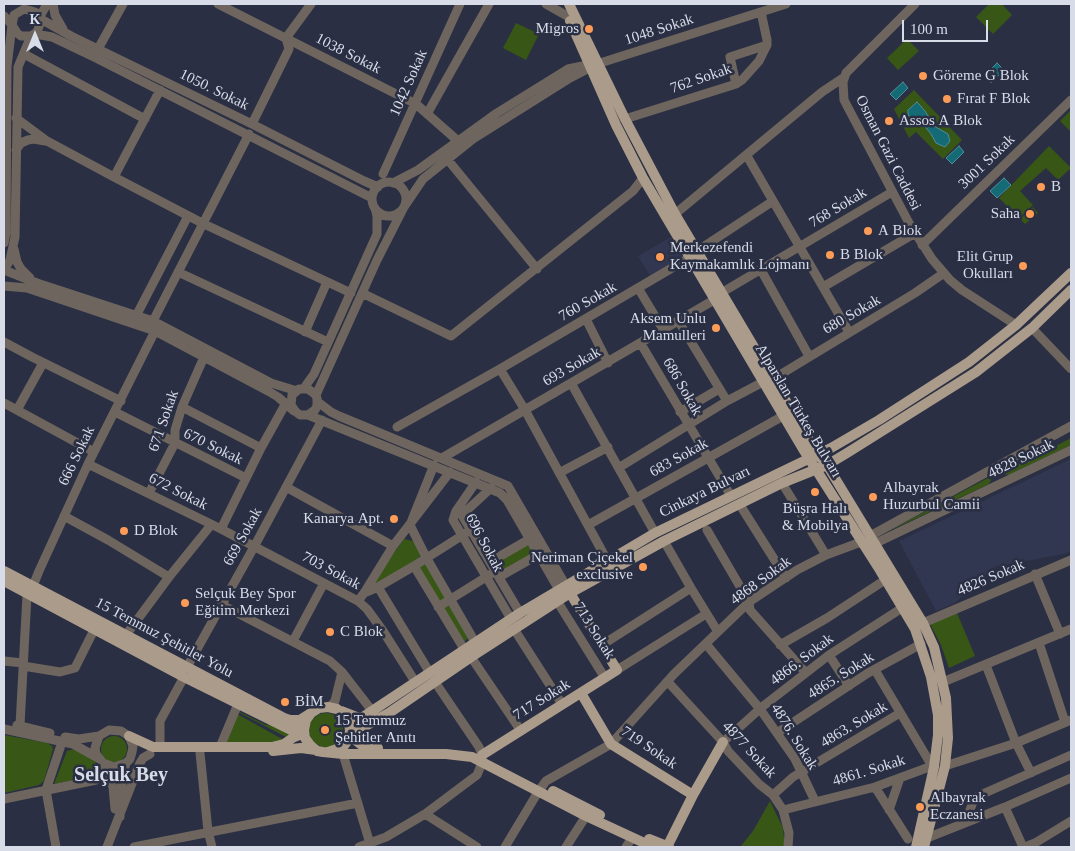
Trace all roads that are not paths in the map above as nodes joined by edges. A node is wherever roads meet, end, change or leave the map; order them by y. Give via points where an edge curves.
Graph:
1 (14, 4) edge
2 (47, 4) edge
3 (53, 4) edge
4 (123, 4) edge
5 (311, 4) edge
6 (460, 4) edge
7 (489, 4) edge
8 (546, 4) edge
9 (564, 4) edge
10 (569, 4) edge
11 (786, 4) edge
12 (915, 4) edge
13 (223, 5) edge
14 (26, 6) edge
15 (761, 12) junction
16 (4, 16) edge
17 (569, 17) junction
18 (39, 18) junction
19 (12, 25) junction
20 (64, 32) junction
21 (33, 35) junction
22 (286, 38) junction
23 (767, 45) junction
24 (98, 49) junction
25 (24, 54) junction
26 (592, 65) junction
27 (6, 67) edge
28 (843, 78) junction
29 (736, 84) junction
30 (160, 90) junction
31 (1071, 100) edge
32 (416, 104) junction
33 (427, 114) junction
34 (16, 118) junction
35 (145, 119) junction
36 (625, 119) junction
37 (252, 124) junction
38 (249, 134) junction
39 (47, 141) junction
40 (458, 141) junction
41 (16, 150) junction
42 (747, 156) junction
43 (448, 160) junction
44 (383, 174) dead end
45 (114, 177) junction
46 (643, 178) junction
47 (393, 183) junction
48 (378, 187) junction
49 (892, 192) junction
50 (5, 193) edge
51 (372, 198) junction
52 (773, 201) junction
53 (404, 207) junction
54 (375, 208) junction
55 (675, 214) junction
56 (188, 216) junction
57 (204, 224) junction
58 (915, 232) junction
59 (4, 243) edge
60 (14, 244) junction
61 (922, 245) junction
62 (800, 248) junction
63 (168, 253) junction
64 (693, 254) junction
65 (184, 261) junction
66 (537, 269) junction
67 (4, 270) edge
68 (761, 270) junction
69 (178, 272) junction
70 (1071, 272) edge
71 (944, 273) junction
72 (4, 280) edge
73 (327, 282) junction
74 (37, 283) junction
75 (4, 286) edge
76 (823, 286) junction
77 (638, 288) junction
78 (1071, 290) edge
79 (362, 292) junction
80 (351, 293) junction
81 (718, 297) junction
82 (136, 316) junction
83 (586, 319) junction
84 (153, 321) junction
85 (678, 322) junction
86 (1016, 325) junction
87 (1032, 328) junction
88 (664, 331) junction
89 (305, 332) junction
90 (849, 332) junction
91 (153, 336) junction
92 (4, 342) edge
93 (328, 342) junction
94 (641, 344) junction
95 (809, 356) junction
96 (204, 358) junction
97 (608, 362) junction
98 (43, 363) junction
99 (500, 369) junction
100 (1071, 369) edge
101 (768, 380) junction
102 (571, 383) junction
103 (300, 389) junction
104 (720, 389) junction
105 (317, 398) junction
106 (121, 400) junction
107 (727, 401) junction
108 (4, 403) edge
109 (286, 404) junction
110 (182, 407) junction
111 (16, 410) junction
112 (525, 410) junction
113 (115, 412) junction
114 (296, 412) junction
115 (680, 412) junction
116 (308, 415) junction
117 (783, 416) junction
118 (322, 420) junction
119 (688, 425) junction
120 (1071, 426) edge
121 (397, 427) dead end
122 (174, 443) junction
123 (608, 447) junction
124 (261, 448) junction
125 (1071, 450) edge
126 (94, 452) junction
127 (847, 453) junction
128 (708, 457) junction
129 (814, 457) junction
130 (442, 458) junction
131 (88, 464) junction
132 (434, 465) junction
133 (826, 465) junction
134 (620, 467) junction
135 (994, 469) junction
136 (816, 470) junction
137 (450, 472) junction
138 (560, 473) junction
139 (246, 478) junction
140 (476, 482) junction
141 (782, 483) junction
142 (1003, 483) junction
143 (838, 485) junction
144 (286, 487) junction
145 (491, 488) junction
146 (149, 493) junction
147 (731, 496) junction
148 (636, 498) junction
149 (740, 505) junction
150 (64, 516) junction
151 (211, 524) junction
152 (410, 525) junction
153 (588, 525) junction
154 (221, 529) junction
155 (470, 530) junction
156 (706, 530) dead end
157 (655, 533) junction
158 (462, 536) junction
159 (528, 540) dead end
160 (664, 541) junction
161 (868, 541) junction
162 (393, 546) junction
163 (254, 547) junction
164 (826, 555) junction
165 (536, 556) dead end
166 (426, 557) junction
167 (1071, 560) edge
168 (490, 562) junction
169 (608, 562) junction
170 (414, 566) junction
171 (4, 571) edge
172 (497, 574) junction
173 (1035, 574) junction
174 (169, 577) junction
175 (487, 577) junction
176 (786, 578) junction
177 (885, 580) junction
178 (4, 581) edge
179 (324, 583) junction
180 (378, 587) junction
181 (691, 588) junction
182 (30, 590) junction
183 (364, 593) junction
184 (563, 594) junction
185 (450, 600) junction
186 (358, 601) junction
187 (749, 602) junction
188 (222, 605) junction
189 (438, 607) junction
190 (902, 608) junction
191 (706, 614) junction
192 (515, 620) junction
193 (397, 622) junction
194 (923, 623) junction
195 (1071, 629) edge
196 (94, 630) junction
197 (383, 631) junction
198 (718, 632) junction
199 (1060, 634) junction
200 (126, 635) junction
201 (293, 642) junction
202 (475, 642) junction
203 (1039, 643) junction
204 (706, 644) junction
205 (921, 644) junction
206 (602, 645) junction
207 (780, 645) junction
208 (467, 653) junction
209 (829, 655) junction
210 (4, 661) edge
211 (23, 665) junction
212 (986, 665) junction
213 (187, 667) junction
214 (618, 670) junction
215 (874, 670) junction
216 (342, 672) junction
217 (806, 673) junction
218 (184, 677) junction
219 (432, 678) junction
220 (605, 678) junction
221 (668, 682) junction
222 (943, 682) junction
223 (416, 683) junction
224 (848, 686) junction
225 (581, 693) junction
226 (238, 704) junction
227 (562, 704) junction
228 (330, 707) junction
229 (760, 709) junction
230 (341, 711) junction
231 (373, 712) junction
232 (311, 713) junction
233 (900, 713) junction
234 (1068, 721) edge
235 (4, 723) edge
236 (20, 725) junction
237 (4, 729) edge
238 (520, 730) junction
239 (304, 732) junction
240 (350, 733) junction
241 (777, 733) junction
242 (99, 736) junction
243 (129, 736) junction
244 (62, 742) junction
245 (723, 742) junction
246 (1016, 743) junction
247 (611, 744) junction
248 (160, 747) junction
249 (220, 747) junction
250 (317, 751) junction
251 (328, 752) junction
252 (200, 753) junction
253 (150, 754) junction
254 (343, 754) junction
255 (1071, 755) edge
256 (482, 758) junction
257 (100, 761) junction
258 (128, 761) junction
259 (937, 766) junction
260 (801, 772) junction
261 (1031, 772) junction
262 (900, 778) junction
263 (1071, 778) edge
264 (96, 780) dead end
265 (875, 787) junction
266 (540, 789) junction
267 (46, 790) junction
268 (693, 795) junction
269 (773, 795) junction
270 (4, 799) edge
271 (815, 802) junction
272 (358, 803) junction
273 (1005, 807) junction
274 (783, 810) junction
275 (889, 810) junction
276 (425, 814) junction
277 (586, 816) junction
278 (120, 817) junction
279 (1071, 821) edge
280 (965, 824) junction
281 (208, 831) junction
282 (632, 838) junction
283 (908, 839) dead end
284 (926, 843) edge
285 (105, 844) edge
286 (370, 846) edge
287 (56, 847) edge
288 (134, 847) edge
289 (212, 847) edge
290 (359, 847) edge
291 (477, 847) edge
292 (505, 847) edge
293 (566, 847) edge
294 (626, 847) edge
295 (654, 847) edge
296 (668, 847) edge
297 (788, 847) edge
298 (916, 847) edge
299 (1024, 847) edge

1 - 14 street
2 - 18 street
3 - 20 street
4 - 24 street
5 - 22 street
6 - 32 street, 1042 Sokak
7 - 33 street
8 - 17 street
9 - 17 main road, Alparslan Türkeş Bulvarı
10 - 26 main road, Alparslan Türkeş Bulvarı
11 - 15 street, 1048 Sokak
12 - 28 street
13 - 22 street, 1038 Sokak
14 - 18 street
14 - 19 street via 14,16
15 - 23 street
15 - 26 street, 1048 Sokak
16 - 19 street
17 - 26 main road, Alparslan Türkeş Bulvarı
18 - 20 street, 1050. Sokak
18 - 21 street via 39,28
19 - 21 street via 21,36
19 - 27 street
20 - 24 street, 1050. Sokak
21 - 25 street
21 - 30 street, 1050. Sokak via 64,42
22 - 32 street, 1038 Sokak
22 - 37 street via 289,49
23 - 29 street, 762 Sokak via 754,67
23 - 29 street via 730,57
24 - 37 street, 1050. Sokak
25 - 34 street via 17,73
25 - 35 street
26 - 36 main road, Alparslan Türkeş Bulvarı
26 - 40 street via 568,69
26 - 43 street via 473,139
26 - 46 main road, Alparslan Türkeş Bulvarı via 616,125
27 - 50 street
28 - 42 street
28 - 49 street, Osman Gazi Caddesi via 844,100
29 - 36 street, 762 Sokak
30 - 35 street
30 - 38 street, 1050. Sokak
31 - 61 street, 3001 Sokak
32 - 33 street, 1038 Sokak
32 - 44 street, 1042 Sokak
33 - 40 street, 1038 Sokak
34 - 39 street
34 - 41 street
35 - 45 street
36 - 55 main road, Alparslan Türkeş Bulvarı
37 - 48 street, 1050. Sokak
38 - 51 street, 1050. Sokak
38 - 57 street
39 - 41 street via 28,140
39 - 45 street
40 - 47 street via 418,170
41 - 60 street
42 - 52 street
42 - 55 street
43 - 53 street via 423,180
43 - 66 street
45 - 56 street
46 - 64 main road, Alparslan Türkeş Bulvarı
46 - 66 street via 633,191
47 - 48 street
47 - 53 street via 405,194
48 - 51 street
49 - 58 street, Osman Gazi Caddesi
49 - 62 street, 768 Sokak
50 - 59 street
51 - 54 street
52 - 62 street
52 - 64 street, 760 Sokak
53 - 54 street via 399,213 389,216
53 - 79 street
54 - 80 street via 377,234
55 - 64 main road, Alparslan Türkeş Bulvarı
56 - 57 street
56 - 63 street
57 - 65 street
57 - 73 street
58 - 61 street, Osman Gazi Caddesi
58 - 76 street
60 - 67 street
60 - 74 street via 20,269
61 - 71 street, Osman Gazi Caddesi
62 - 68 street, 768 Sokak
62 - 76 street
63 - 65 street
63 - 82 street
64 - 77 street, 760 Sokak
64 - 81 main road, Alparslan Türkeş Bulvarı
65 - 69 street
66 - 79 street via 451,336
67 - 72 street
67 - 74 street
68 - 81 street, 768 Sokak
68 - 95 street
69 - 84 street
69 - 89 street
70 - 86 main road, Cinkaya Bulvarı
71 - 86 street, Osman Gazi Caddesi via 962,290
71 - 90 street, 680 Sokak
73 - 80 street
73 - 89 street
74 - 82 street
75 - 91 street via 27,288
76 - 90 street
77 - 83 street, 760 Sokak
77 - 88 street
78 - 87 main road, Cinkaya Bulvarı
79 - 105 street
80 - 93 street
81 - 85 street, 693 Sokak
81 - 101 main road, Alparslan Türkeş Bulvarı
82 - 84 street
83 - 97 street
83 - 99 street, 760 Sokak
84 - 103 street via 271,383
85 - 88 street, 693 Sokak
85 - 104 street
86 - 129 main road, Cinkaya Bulvarı via 962,367
87 - 100 street
87 - 127 main road, Cinkaya Bulvarı via 969,376
88 - 94 street, 693 Sokak
89 - 93 street
90 - 95 street, 680 Sokak
91 - 96 street
91 - 106 street, 666 Sokak
92 - 98 street
93 - 103 street via 314,374
94 - 97 street, 693 Sokak
94 - 115 street, 686 Sokak
95 - 101 street, 680 Sokak
96 - 109 street via 268,391
96 - 110 street, 671 Sokak
97 - 102 street, 693 Sokak
98 - 106 street
98 - 111 street
99 - 112 street
99 - 121 street, 760 Sokak
101 - 107 street, 680 Sokak
101 - 117 main road, Alparslan Türkeş Bulvarı
101 - 129 main road, Alparslan Türkeş Bulvarı
102 - 112 street, 693 Sokak
102 - 123 street
103 - 105 street via 312,391
103 - 114 street via 291,400
104 - 107 street
104 - 115 street
105 - 116 street via 315,410
105 - 130 street via 339,416
106 - 113 street, 666 Sokak
107 - 119 street, 680 Sokak
108 - 111 street
109 - 114 street
109 - 124 street, 669 Sokak
110 - 122 street, 671 Sokak
110 - 124 street
111 - 126 street
112 - 130 street, 693 Sokak
112 - 138 street
113 - 122 street, 670 Sokak
113 - 126 street, 666 Sokak
114 - 116 street
115 - 119 street, 686 Sokak
116 - 118 street
117 - 128 street, 683 Sokak
117 - 129 main road, Alparslan Türkeş Bulvarı
118 - 132 street
118 - 144 street, 669 Sokak
119 - 128 street, 686 Sokak
119 - 134 street, 680 Sokak
120 - 135 street, 4868 Sokak
122 - 139 street, 670 Sokak
122 - 146 street, 671 Sokak
123 - 134 street
123 - 138 street
124 - 139 street, 669 Sokak
125 - 142 street, 4828 Sokak
126 - 131 street, 666 Sokak
127 - 133 main road, Cinkaya Bulvarı
127 - 143 main road via 837,465
128 - 147 street, 686 Sokak
128 - 148 street, 683 Sokak
129 - 133 main road, Alparslan Türkeş Bulvarı
129 - 136 main road, Alparslan Türkeş Bulvarı
129 - 147 main road, Cinkaya Bulvarı
130 - 184 street via 508,486
131 - 146 street, 672 Sokak
131 - 150 street, 666 Sokak
132 - 137 street
132 - 152 street
133 - 136 main road, Cinkaya Bulvarı
133 - 143 main road, Alparslan Türkeş Bulvarı
134 - 148 street
135 - 142 street
135 - 161 street, 4868 Sokak
136 - 141 main road, Cinkaya Bulvarı
136 - 161 main road, Alparslan Türkeş Bulvarı
137 - 140 street
137 - 152 street
138 - 153 street
139 - 154 street, 669 Sokak
140 - 145 street
140 - 158 street, 696 Sokak via 453,518
141 - 149 main road, Cinkaya Bulvarı
141 - 164 street
142 - 161 street, 4828 Sokak
143 - 161 main road, Alparslan Türkeş Bulvarı
144 - 162 street
144 - 163 street, 669 Sokak
145 - 155 street, 696 Sokak via 463,515
145 - 184 street via 507,500
146 - 151 street, 672 Sokak
147 - 157 main road, Cinkaya Bulvarı
148 - 153 street, 683 Sokak
148 - 157 street
149 - 160 main road, Cinkaya Bulvarı
149 - 176 street
150 - 174 street
150 - 182 street, 666 Sokak
151 - 154 street, 672 Sokak
151 - 174 street
152 - 162 street
152 - 166 street
153 - 169 street
154 - 163 street, 672 Sokak
155 - 158 street
155 - 168 street, 696 Sokak
156 - 187 street
157 - 169 main road, Cinkaya Bulvarı
158 - 166 street
158 - 175 street, 696 Sokak
159 - 168 street
160 - 181 street
160 - 184 main road, Cinkaya Bulvarı
161 - 164 street, 4868 Sokak
161 - 177 main road, Alparslan Türkeş Bulvarı
161 - 194 main road, Alparslan Türkeş Bulvarı
162 - 183 street
163 - 179 street, 703 Sokak
163 - 188 street, 669 Sokak
164 - 176 street, 4868 Sokak
165 - 172 street
166 - 170 street
166 - 185 street
167 - 173 street, 4826 Sokak
168 - 172 street, 696 Sokak
169 - 184 main road, Cinkaya Bulvarı
170 - 180 street
170 - 189 street
171 - 182 main road, 15 Temmuz Şehitler Yolu
172 - 175 street
172 - 192 street, 696 Sokak
173 - 194 street, 4826 Sokak
173 - 199 street
174 - 200 street
175 - 185 street
175 - 192 street, 696 Sokak
176 - 187 street, 4868 Sokak
177 - 190 main road, Alparslan Türkeş Bulvarı
177 - 207 street
178 - 182 main road, 15 Temmuz Şehitler Yolu
179 - 186 street, 703 Sokak
179 - 201 street
180 - 183 street
180 - 193 street
181 - 191 street
181 - 206 street
182 - 196 main road, 15 Temmuz Şehitler Yolu
182 - 200 main road, 15 Temmuz Şehitler Yolu
182 - 211 street
183 - 186 street
184 - 192 main road, Cinkaya Bulvarı
184 - 192 main road, Cinkaya Bulvarı
184 - 206 main road, 713 Sokak
184 - 220 street, 713 Sokak
185 - 189 street
185 - 202 street
186 - 197 street, 703 Sokak
187 - 198 street, 4868 Sokak
187 - 207 street via 750,610
188 - 201 street
188 - 213 street, 669 Sokak
189 - 208 street
190 - 205 main road, Alparslan Türkeş Bulvarı
190 - 209 street, 4866. Sokak
191 - 198 street
191 - 214 street
192 - 202 main road, Cinkaya Bulvarı
192 - 208 main road, Cinkaya Bulvarı
192 - 227 street
193 - 197 street
193 - 219 street
194 - 222 main road, Alparslan Türkeş Bulvarı via 934,647
195 - 199 street
196 - 211 street via 75,668 60,672
196 - 218 main road, 15 Temmuz Şehitler Yolu
197 - 223 street, 703 Sokak
198 - 204 street, 4868 Sokak
199 - 203 street
200 - 213 main road, 15 Temmuz Şehitler Yolu
201 - 216 street via 330,661
202 - 208 main road, Cinkaya Bulvarı
203 - 212 street
203 - 234 street
204 - 221 street, 4868 Sokak
204 - 229 street, 4876. Sokak
205 - 215 street, 4865. Sokak
205 - 259 main road, Alparslan Türkeş Bulvarı via 938,715
206 - 214 main road, 713 Sokak
207 - 217 street
208 - 219 main road, Cinkaya Bulvarı
208 - 238 street
209 - 217 street, 4866. Sokak
209 - 224 street
210 - 211 street
211 - 236 street
212 - 222 street
212 - 246 street
213 - 232 main road, 15 Temmuz Şehitler Yolu via 284,718 300,720
214 - 220 main road, 717 Sokak
215 - 224 street, 4865. Sokak
215 - 233 street
216 - 228 street via 336,701
216 - 231 street
217 - 229 street, 4866. Sokak
218 - 226 main road, 15 Temmuz Şehitler Yolu
218 - 248 street via 160,721
219 - 223 main road, Cinkaya Bulvarı
219 - 240 main road, Cinkaya Bulvarı via 390,713
219 - 256 street via 476,741
220 - 225 main road, 717 Sokak
221 - 245 street, 4877 Sokak
221 - 247 street, 4868 Sokak
222 - 259 main road, Alparslan Türkeş Bulvarı via 948,738
223 - 231 main road, Cinkaya Bulvarı
224 - 241 street, 4865. Sokak
225 - 227 main road, 717 Sokak
225 - 247 main road, 719 Sokak
226 - 239 main road, 15 Temmuz Şehitler Yolu via 291,730
226 - 249 street
227 - 238 main road, 717 Sokak
228 - 230 main road
228 - 232 main road
229 - 241 street, 4876. Sokak
229 - 245 street, 4866. Sokak
230 - 231 main road, Cinkaya Bulvarı via 359,718
230 - 240 main road via 349,722
232 - 239 main road
233 - 259 street
233 - 260 street, 4863. Sokak
234 - 246 street, 4861. Sokak
235 - 236 street
236 - 242 street via 79,739
237 - 244 street
238 - 256 main road, 717 Sokak
239 - 249 main road via 278,746
239 - 250 main road
240 - 251 main road via 342,747
240 - 256 main road via 367,747 449,748 466,750
241 - 260 street, 4876. Sokak
242 - 243 street via 115,730
242 - 257 street via 95,748
243 - 248 main road via 148,746
243 - 258 street via 133,746
244 - 257 street via 83,748
244 - 267 street
245 - 268 main road
245 - 269 street, 4877 Sokak via 759,784
246 - 259 street, 4861. Sokak
246 - 261 street
247 - 266 street, 4868 Sokak via 546,781
247 - 268 main road, 719 Sokak
248 - 249 main road
250 - 251 main road
250 - 252 main road via 301,748
251 - 254 main road
252 - 253 main road
252 - 281 street
253 - 258 street
253 - 278 street via 140,763
254 - 256 main road
254 - 272 street
255 - 261 street
256 - 266 main road
256 - 276 street via 477,775
257 - 258 street via 114,767
257 - 285 street via 110,777 115,799 114,816
258 - 278 street via 122,778
259 - 262 street, 4861. Sokak
259 - 284 main road, Alparslan Türkeş Bulvarı
259 - 298 main road, Alparslan Türkeş Bulvarı
260 - 269 street, 4863. Sokak
260 - 271 street, 4876. Sokak
261 - 280 street via 978,796
262 - 265 street, 4861. Sokak
262 - 275 street
263 - 273 street
264 - 267 street
265 - 271 street, 4861. Sokak
265 - 275 street
266 - 277 main road
266 - 292 street
266 - 296 main road
267 - 270 street
267 - 287 street
268 - 296 main road
269 - 274 street, 4877 Sokak
271 - 274 street, 4861. Sokak
272 - 281 street
272 - 286 street
273 - 280 street
273 - 299 street
274 - 297 street, 4877 Sokak via 789,833
275 - 283 street
276 - 286 street
276 - 291 street
277 - 282 main road
277 - 293 street
278 - 285 street
279 - 299 street
280 - 284 street
281 - 288 street
281 - 289 street
282 - 294 street
282 - 295 main road
286 - 290 street

